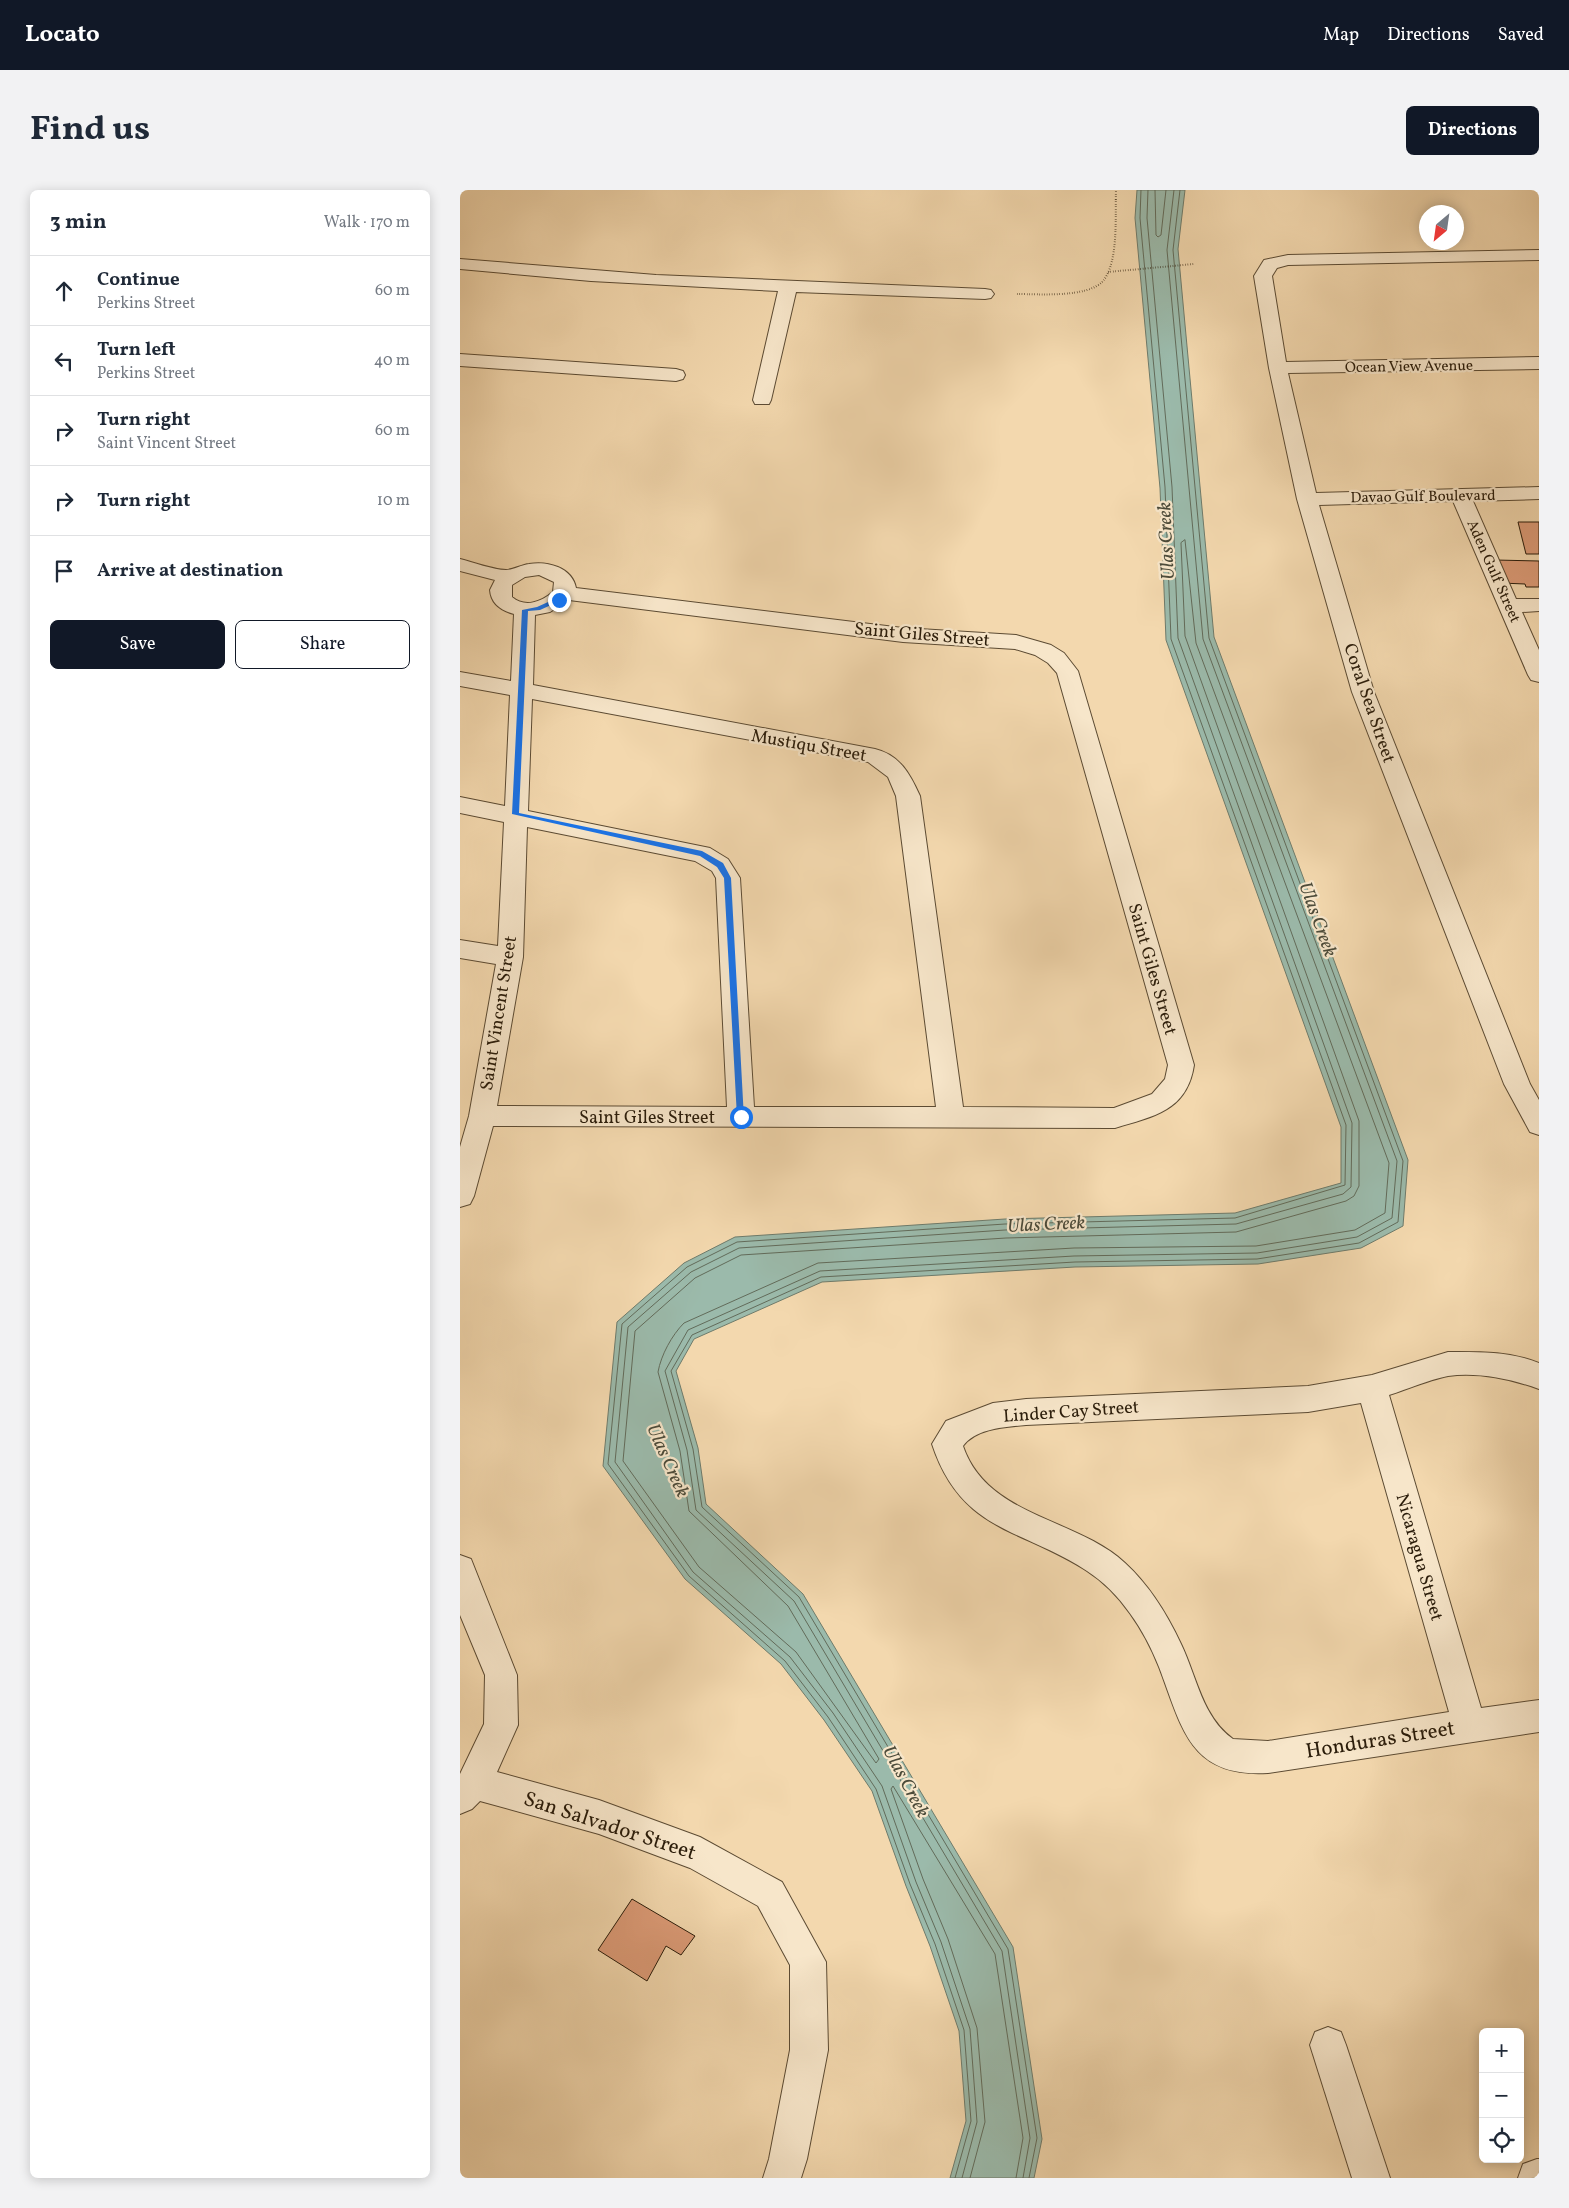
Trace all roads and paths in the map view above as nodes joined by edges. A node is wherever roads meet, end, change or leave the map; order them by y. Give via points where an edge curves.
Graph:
1 (1116, 190) edge
2 (1539, 255) edge
3 (460, 264) edge
4 (1194, 264) dead end
5 (1108, 272) junction
6 (788, 288) junction
7 (984, 294) joint
8 (460, 360) edge
9 (1539, 363) edge
10 (1278, 368) junction
11 (676, 375) dead end
12 (762, 400) dead end
13 (1539, 493) edge
14 (1460, 495) junction
15 (1307, 498) junction
16 (460, 565) edge
17 (509, 577) junction
18 (565, 593) junction
19 (1539, 605) edge
20 (1508, 606) junction
21 (525, 610) junction
22 (1539, 675) edge
23 (460, 679) edge
24 (520, 691) junction
25 (460, 805) edge
26 (515, 814) junction
27 (460, 949) edge
28 (510, 957) junction
29 (1528, 1084) edge
30 (482, 1116) junction
31 (741, 1117) junction
32 (950, 1117) junction
33 (1539, 1125) edge
34 (460, 1196) edge
35 (1539, 1376) edge
36 (1372, 1388) junction
37 (460, 1569) edge
38 (1539, 1716) edge
39 (1469, 1725) junction
40 (1222, 1752) joint
41 (467, 1790) edge
42 (1328, 2045) dead end
43 (782, 2178) edge
44 (1371, 2178) edge

1 - 5 path
2 - 10 street, Coral Sea Street via 1288,260 1270,264 1263,276
3 - 6 street
4 - 5 path
5 - 7 path via 1102,282 1072,292
6 - 7 street
6 - 12 street
8 - 11 street
9 - 10 street, Ocean View Avenue
10 - 15 street, Coral Sea Street
13 - 14 street, Davao Gulf Boulevard
14 - 15 street, Davao Gulf Boulevard
14 - 20 street, Aden Gulf Street
15 - 29 street, Coral Sea Street via 1363,692
16 - 17 street
17 - 18 street via 529,570 551,571 564,580 567,586
17 - 21 street via 503,582 499,594 507,604
18 - 21 street via 549,605
18 - 32 street, Saint Giles Street via 903,634 1016,642 1043,650 1056,658 1067,672 1181,1065 1178,1084 1161,1101 1115,1118
19 - 20 street
20 - 22 street, Aden Gulf Street
21 - 24 street, Saint Vincent Street
23 - 24 street, Mustiqu Street
24 - 26 street, Saint Vincent Street
24 - 32 street, Mustiqu Street via 874,756 898,773 908,796
25 - 26 street
26 - 28 street, Saint Vincent Street
26 - 31 street via 702,854 720,865 728,878
27 - 28 street
28 - 30 street, Saint Vincent Street
29 - 33 street, Coral Sea Street
30 - 31 street, Saint Giles Street
30 - 34 street
31 - 32 street, Saint Giles Street
35 - 36 street, Linder Cay Street via 1488,1364 1448,1364
36 - 39 street, Nicaragua Street
36 - 40 street, Linder Cay Street via 1308,1399 993,1416 957,1430 947,1444 956,1472 968,1488 991,1505 1102,1563 1126,1586 1146,1609 1171,1656 1192,1714 1206,1738
37 - 41 street, San Salvador Street via 501,1675 501,1725
38 - 39 street, Honduras Street
39 - 40 street, Honduras Street via 1268,1757 1247,1758
41 - 43 street, San Salvador Street via 599,1817 700,1854 770,1894 808,1962 809,2050
42 - 44 street

